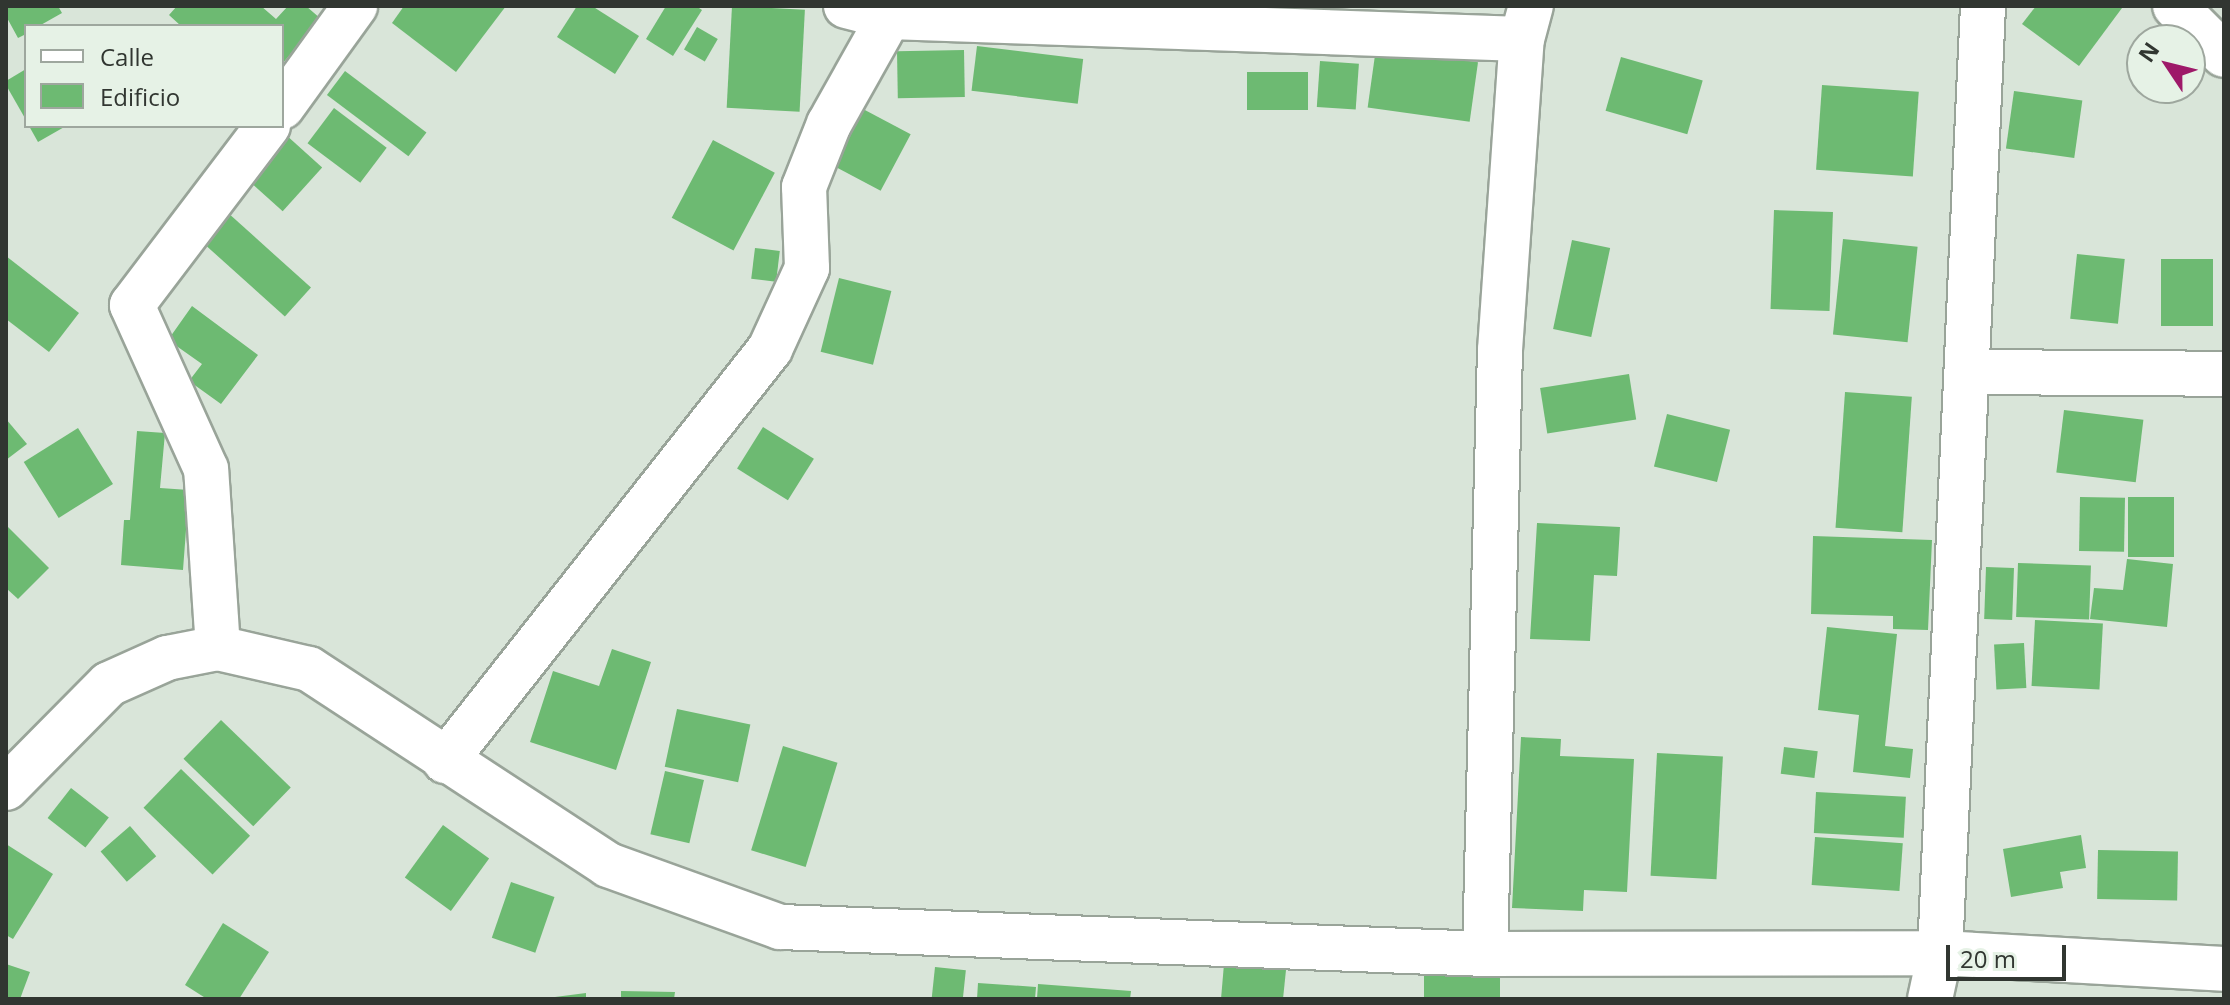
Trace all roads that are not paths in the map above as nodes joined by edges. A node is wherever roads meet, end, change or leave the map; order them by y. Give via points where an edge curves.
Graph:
1 (355, 6) edge
2 (846, 6) edge
3 (1983, 6) edge
4 (2175, 6) edge
5 (889, 17) junction
6 (1527, 22) edge
7 (2224, 55) edge
8 (284, 104) edge
9 (266, 128) edge
10 (1969, 372) junction
11 (2224, 374) edge
12 (218, 648) junction
13 (445, 761) junction
14 (6, 788) edge
15 (1940, 953) junction
16 (1485, 954) junction
17 (2224, 969) edge
18 (1930, 999) edge

1 - 8 street
2 - 5 street
3 - 10 street
4 - 7 street
5 - 6 street
5 - 13 street via 829,124 804,187 807,268 770,349
6 - 16 street via 1500,350
9 - 12 street via 132,305 206,469
10 - 11 street
10 - 15 street
12 - 13 street via 309,669
12 - 14 street via 167,658 109,684
13 - 16 street via 608,865 780,927
15 - 16 street
15 - 17 street
15 - 18 street

